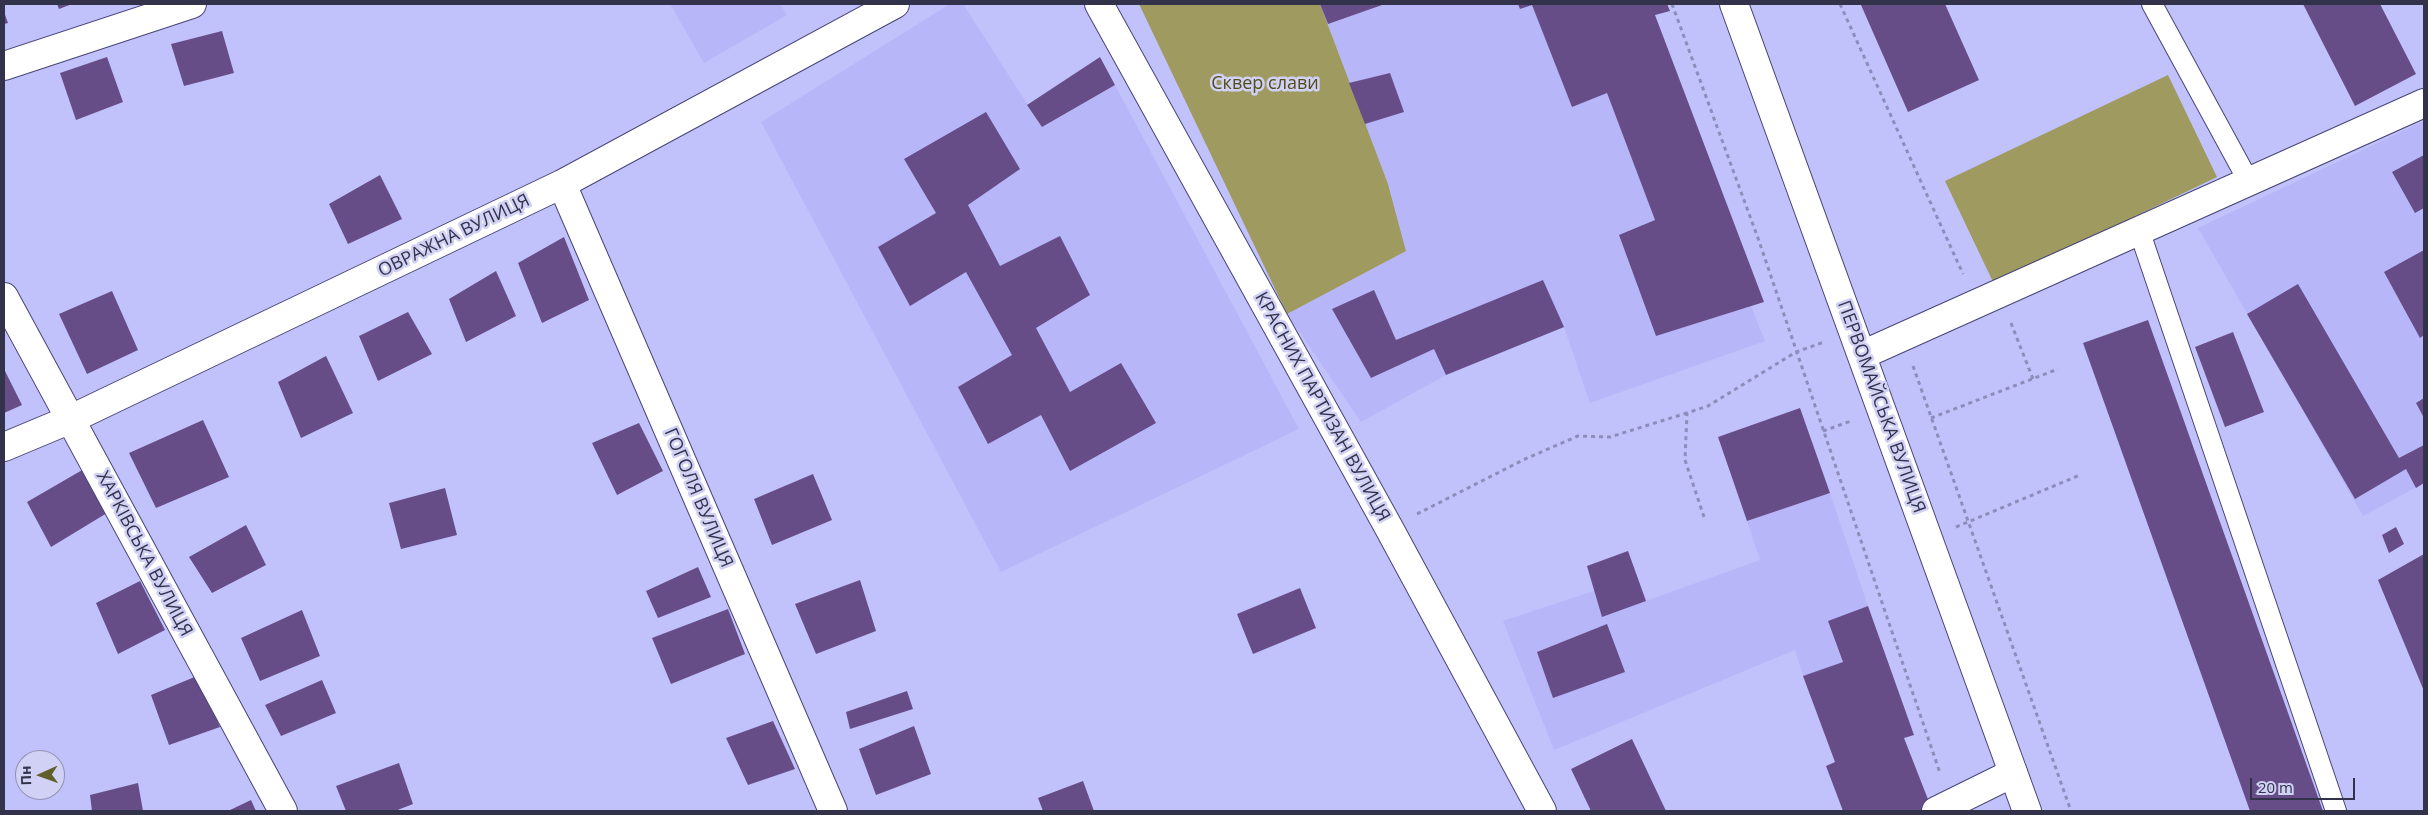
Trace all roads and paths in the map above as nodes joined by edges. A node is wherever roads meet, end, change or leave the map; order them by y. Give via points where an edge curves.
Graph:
1 (192, 4) edge
2 (895, 4) edge
3 (1099, 4) edge
4 (1672, 4) edge
5 (1734, 4) edge
6 (1840, 4) edge
7 (2152, 4) edge
8 (4, 66) edge
9 (2424, 103) edge
10 (2249, 182) junction
11 (562, 184) junction
12 (2139, 230) junction
13 (4, 297) edge
14 (1988, 298) junction
15 (1902, 337) junction
16 (1858, 343) junction
17 (1796, 352) junction
18 (2058, 369) dead end
19 (2034, 379) junction
20 (1687, 413) junction
21 (1931, 418) junction
22 (71, 419) junction
23 (4, 447) edge
24 (2080, 475) dead end
25 (1704, 517) dead end
26 (1968, 522) junction
27 (1389, 528) junction
28 (2013, 773) junction
29 (1943, 808) edge
30 (283, 811) edge
31 (833, 811) edge
32 (1542, 811) edge
33 (2027, 811) edge
34 (2071, 811) edge
35 (2336, 811) edge

1 - 8 street
2 - 11 street, ОВРАЖНА ВУЛИЦЯ
3 - 27 street, КРАСНИХ ПАРТИЗАН ВУЛИЦЯ
4 - 17 path
5 - 16 street, ПЕРВОМАЙСЬКА ВУЛИЦЯ
6 - 14 path
7 - 10 lane
9 - 10 street
10 - 12 street
11 - 22 street, ОВРАЖНА ВУЛИЦЯ
11 - 31 street, ГОГОЛЯ ВУЛИЦЯ
12 - 14 street
12 - 35 lane
13 - 22 street, ХАРКІВСЬКА ВУЛИЦЯ
14 - 15 street
14 - 19 path
15 - 16 street
15 - 21 path
16 - 17 path
16 - 28 street, ПЕРВОМАЙСЬКА ВУЛИЦЯ
17 - 20 path via 1708,406
17 - 29 path
18 - 19 path
19 - 21 path
20 - 25 path via 1685,460
20 - 27 path via 1610,436 1578,436 1525,459
21 - 26 path
22 - 23 street, ОВРАЖНА ВУЛИЦЯ
22 - 30 street, ХАРКІВСЬКА ВУЛИЦЯ
24 - 26 path
26 - 34 path
27 - 32 street, КРАСНИХ ПАРТИЗАН ВУЛИЦЯ
28 - 29 street
28 - 33 street, ПЕРВОМАЙСЬКА ВУЛИЦЯ

